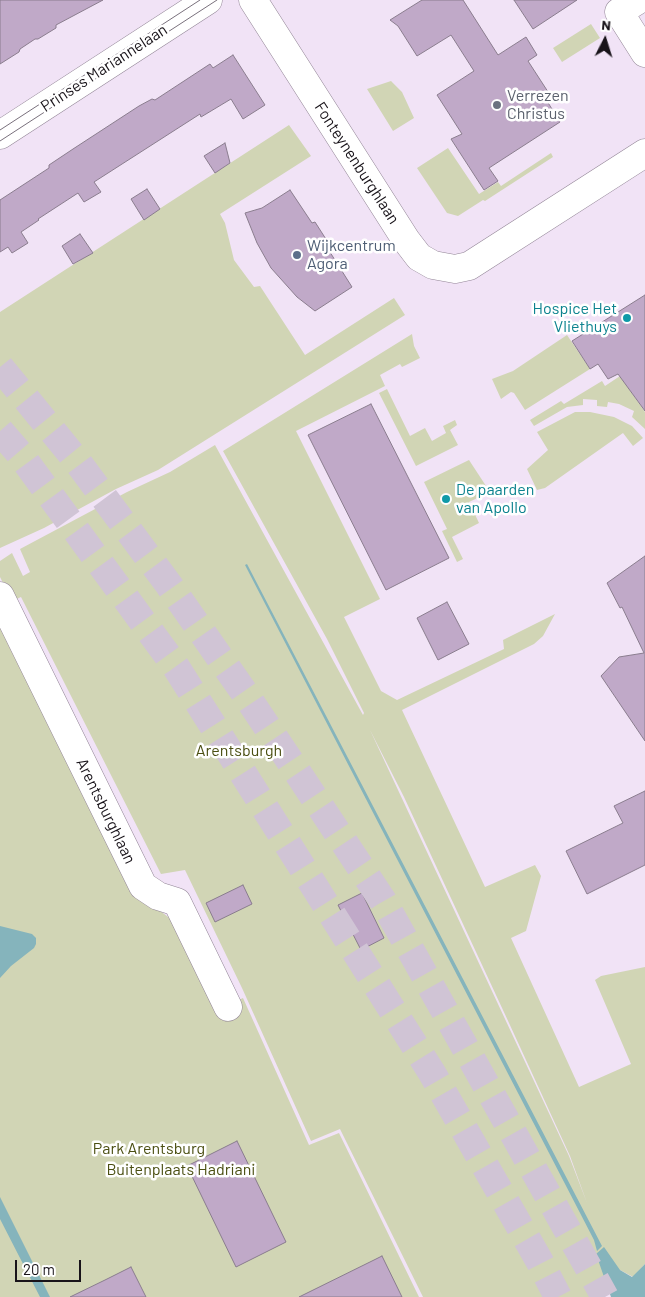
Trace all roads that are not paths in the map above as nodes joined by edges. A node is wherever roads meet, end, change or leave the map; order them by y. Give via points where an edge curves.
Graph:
1 (208, 0) edge
2 (253, 0) edge
3 (629, 6) edge
4 (645, 53) edge
5 (0, 135) edge
6 (645, 154) edge
7 (0, 596) edge
8 (228, 1007) dead end

1 - 5 street, Prinses Mariannelaan
2 - 6 street, Fonteynenburghlaan via 406,240 420,257 433,265 456,269 469,266
3 - 4 street
7 - 8 street, Arentsburghlaan via 143,886 158,896 177,902

